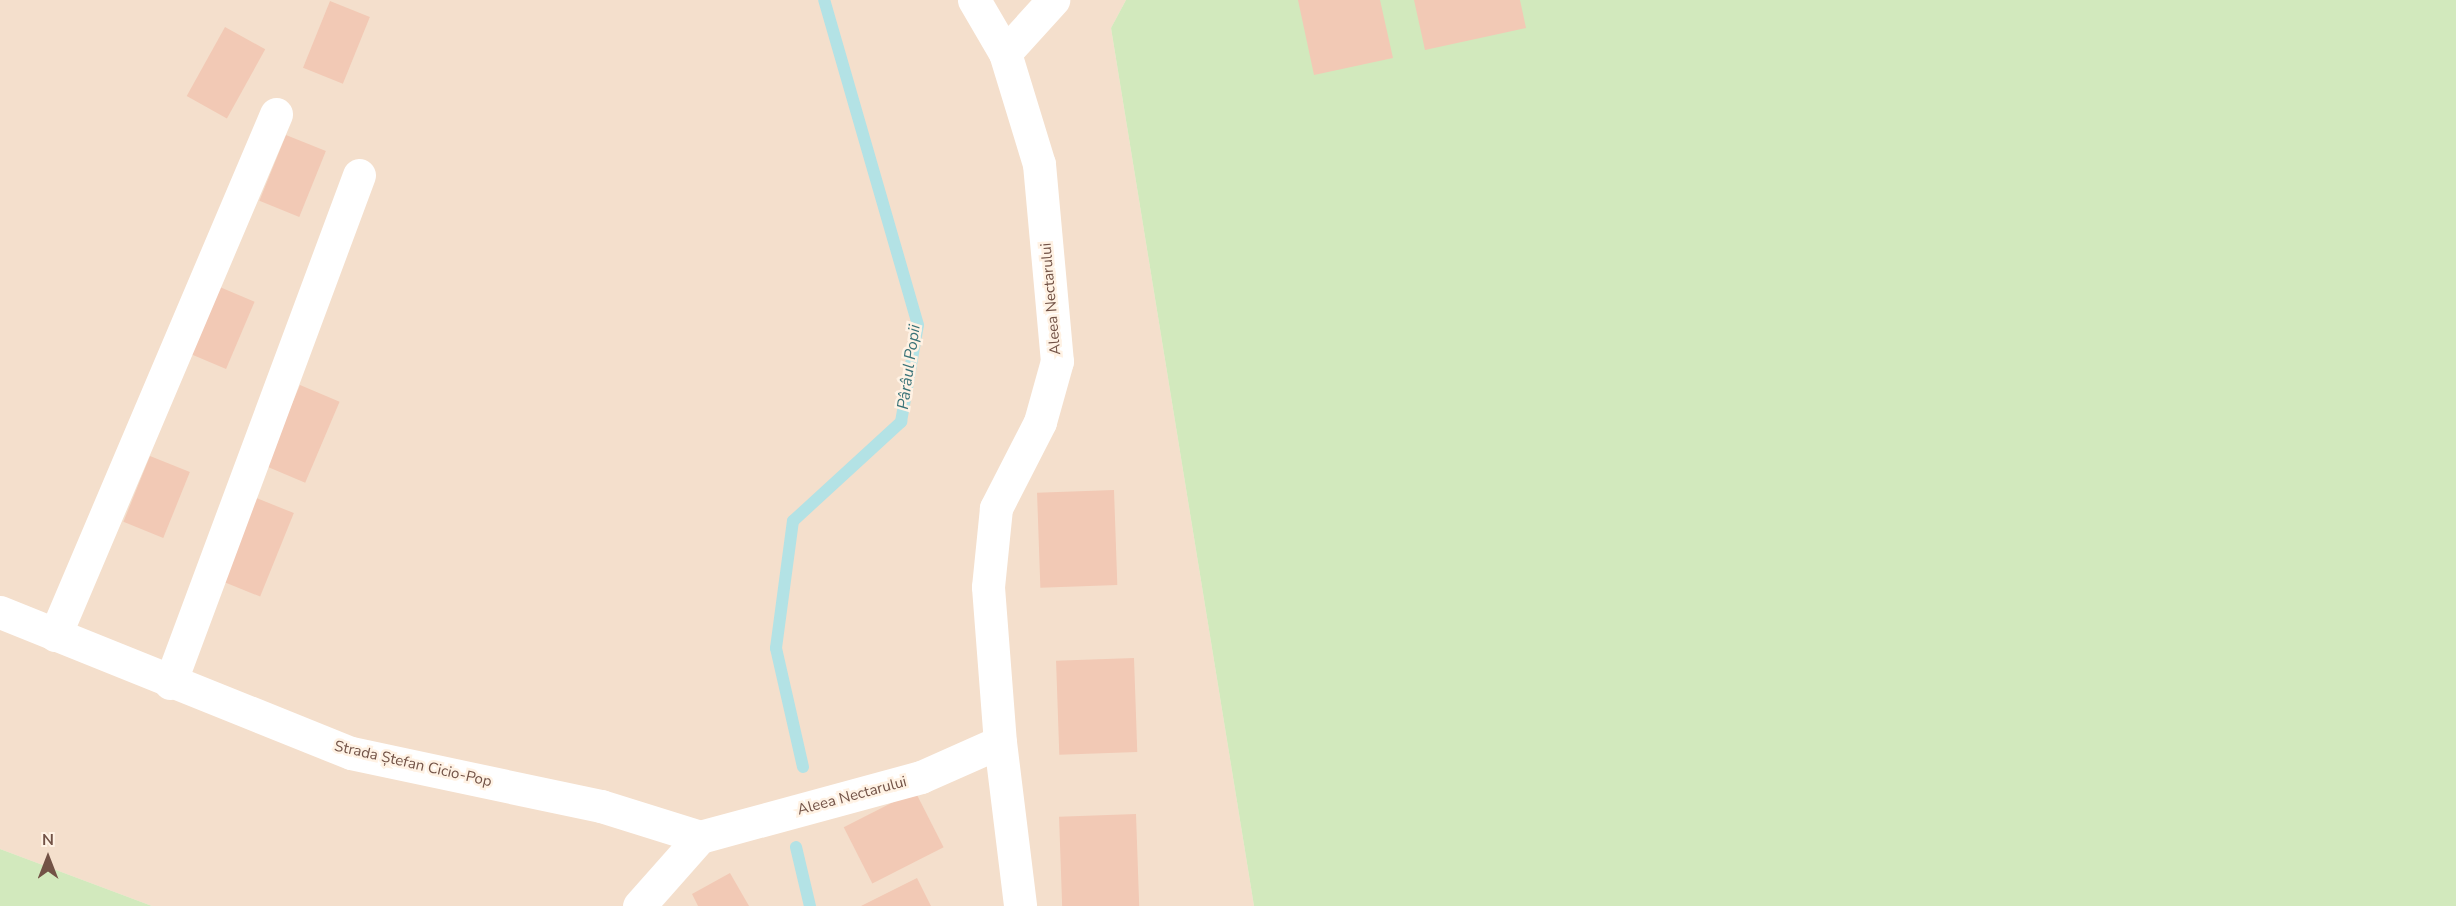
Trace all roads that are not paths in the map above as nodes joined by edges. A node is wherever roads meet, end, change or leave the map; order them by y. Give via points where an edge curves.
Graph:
1 (974, 0) edge
2 (1053, 0) edge
3 (1005, 53) junction
4 (276, 114) dead end
5 (359, 175) dead end
6 (0, 612) edge
7 (55, 635) junction
8 (170, 683) junction
9 (1000, 742) junction
10 (700, 837) junction
11 (639, 906) edge
12 (1020, 906) edge

1 - 3 street, Aleea Nectarului
2 - 3 street
3 - 9 street, Aleea Nectarului via 1039,164 1057,361 1040,422 996,508 988,586
4 - 7 street
5 - 8 street
6 - 7 street, Strada Ștefan Cicio-Pop
7 - 8 street, Strada Ștefan Cicio-Pop
8 - 10 street, Strada Ștefan Cicio-Pop via 351,753 600,806
9 - 10 street, Aleea Nectarului via 921,777
9 - 12 street, Aleea Nectarului
10 - 11 street

